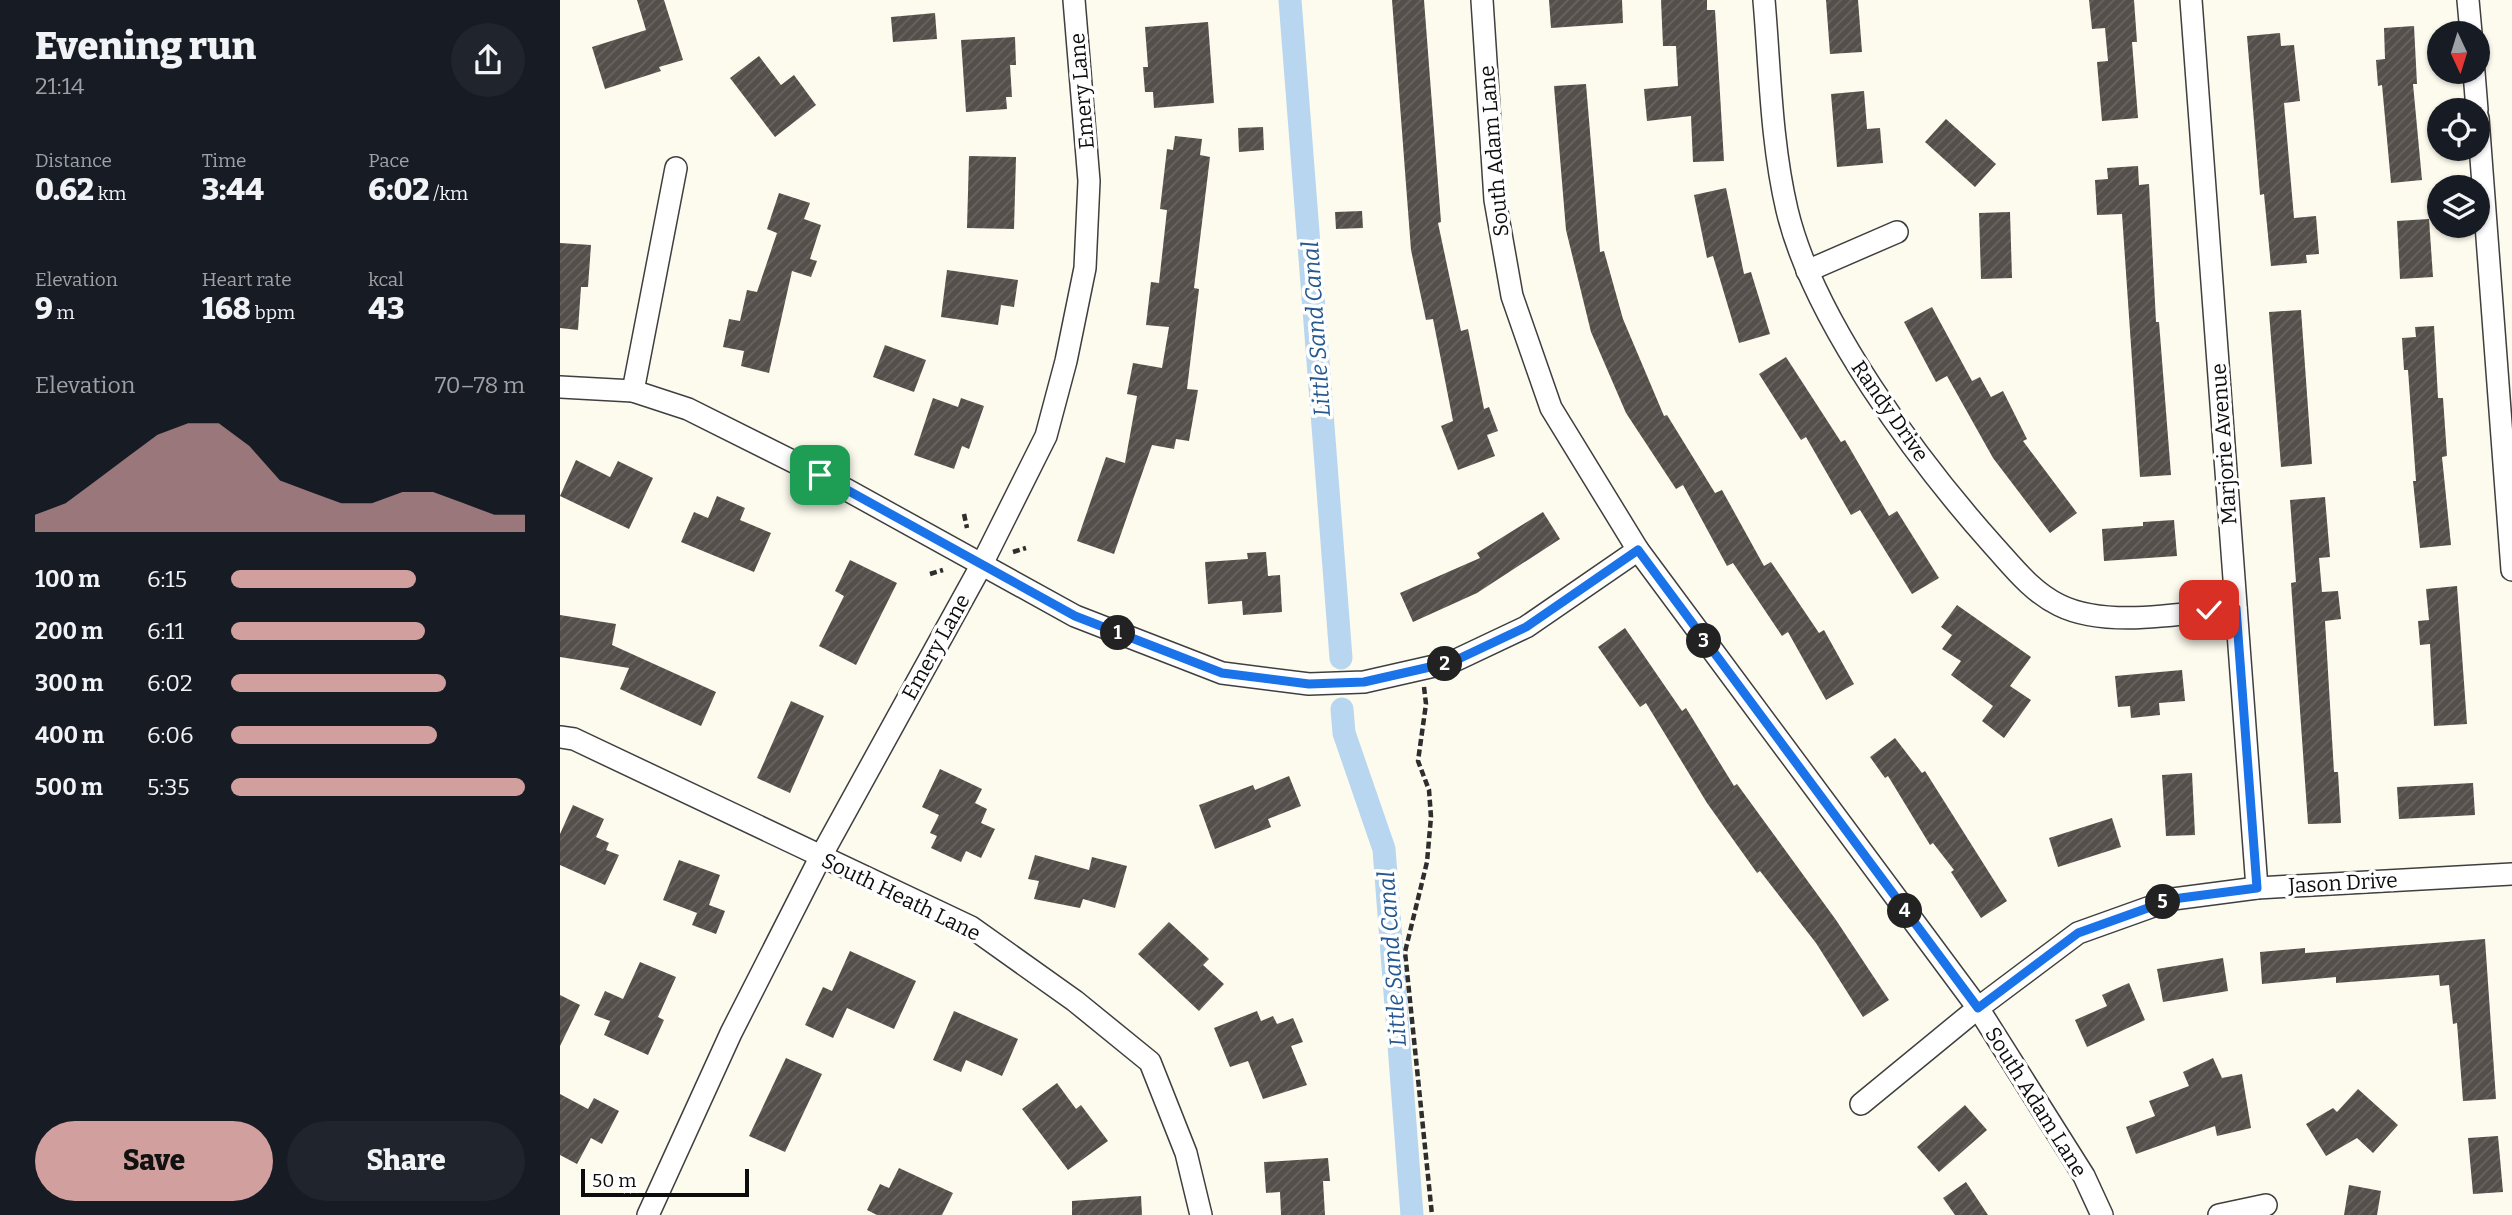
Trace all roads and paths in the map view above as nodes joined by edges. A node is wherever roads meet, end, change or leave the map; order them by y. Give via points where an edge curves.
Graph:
1 (1074, 0) edge
2 (1482, 0) edge
3 (1764, 0) edge
4 (2191, 0) edge
5 (2468, 0) edge
6 (2470, 21) edge
7 (2481, 161) edge
8 (676, 168) dead end
9 (1897, 232) dead end
10 (1807, 271) junction
11 (560, 387) edge
12 (633, 391) junction
13 (964, 514) dead end
14 (967, 528) dead end
15 (1026, 548) dead end
16 (1638, 550) junction
17 (1013, 552) dead end
18 (982, 564) junction
19 (943, 570) dead end
20 (2512, 570) edge
21 (930, 574) dead end
22 (2236, 608) junction
23 (1422, 669) junction
24 (560, 737) edge
25 (820, 858) junction
26 (2512, 874) edge
27 (2257, 888) junction
28 (1978, 1008) junction
29 (1861, 1104) dead end
30 (2266, 1205) dead end
31 (648, 1215) edge
32 (1201, 1215) edge
33 (1432, 1215) edge
34 (2102, 1215) edge
35 (2219, 1215) edge

1 - 18 street, Emery Lane via 1089,181 1085,268 1045,436
2 - 16 street, South Adam Lane via 1495,200 1512,296 1551,408
3 - 10 street, Randy Drive via 1774,126 1787,211
4 - 22 street, Marjorie Avenue
5 - 6 street
7 - 20 street
8 - 12 street
9 - 10 street
10 - 22 street, Randy Drive via 1853,358 1952,500 2029,585 2059,606 2096,617
11 - 12 street
12 - 18 street via 688,409
13 - 14 path
15 - 17 path
16 - 23 street via 1526,627 1452,662
16 - 28 street, South Adam Lane
18 - 23 street via 1075,616 1222,673 1309,684 1364,682
18 - 25 street, Emery Lane
19 - 21 path
22 - 27 street, Marjorie Avenue
23 - 33 path via 1426,704 1418,761 1429,790 1431,817 1427,862 1405,951
24 - 25 street, South Heath Lane via 678,786
25 - 31 street, Emery Lane via 731,1033
25 - 32 street, South Heath Lane via 971,927 1075,1001 1150,1062 1186,1153
26 - 27 street, Jason Drive
27 - 28 street, Jason Drive via 2173,899 2078,933
28 - 29 street, Jason Drive
28 - 34 street, South Adam Lane via 2084,1176
30 - 35 street

